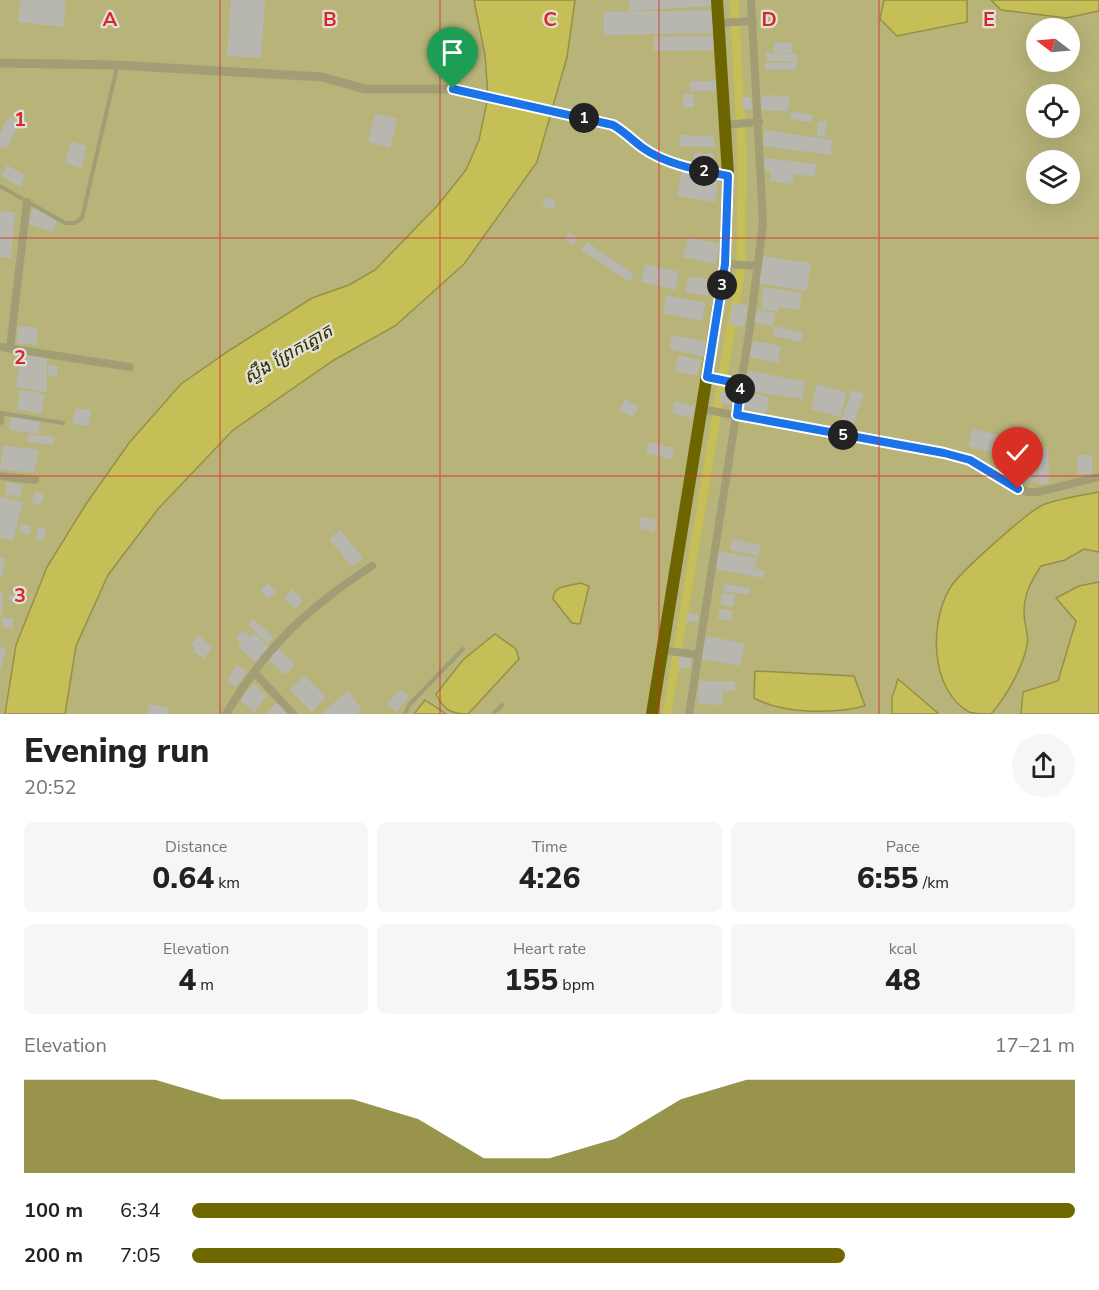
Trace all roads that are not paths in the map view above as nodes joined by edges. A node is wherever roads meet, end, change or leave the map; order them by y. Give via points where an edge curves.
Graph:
1 (717, 0) edge
2 (751, 0) edge
3 (753, 21) junction
4 (718, 23) junction
5 (0, 63) edge
6 (117, 65) junction
7 (755, 123) junction
8 (729, 124) junction
9 (728, 176) junction
10 (0, 186) edge
11 (27, 202) junction
12 (731, 264) junction
13 (754, 266) junction
14 (0, 347) edge
15 (10, 348) junction
16 (130, 367) dead end
17 (707, 377) junction
18 (737, 383) junction
19 (701, 409) junction
20 (0, 414) edge
21 (733, 414) junction
22 (0, 421) edge
23 (63, 423) dead end
24 (0, 476) edge
25 (1099, 477) edge
26 (35, 480) dead end
27 (372, 566) dead end
28 (463, 650) dead end
29 (662, 650) junction
30 (698, 655) junction
31 (254, 672) junction
32 (502, 705) dead end
33 (226, 714) edge
34 (293, 714) edge
35 (405, 714) edge
36 (493, 714) edge
37 (652, 714) edge
38 (689, 714) edge

1 - 4 main road
2 - 3 street
3 - 4 street
3 - 7 street
4 - 8 main road
5 - 6 street
6 - 9 street via 322,77 365,89 453,89 621,129 643,148 672,162
6 - 11 lane via 82,218 65,223
7 - 8 street
7 - 13 street via 763,223
8 - 9 main road
9 - 12 main road
10 - 11 lane
11 - 15 street
12 - 13 street
12 - 17 main road
13 - 18 street
14 - 15 street
15 - 16 street
17 - 18 lane
17 - 19 main road
18 - 21 street
19 - 21 street
19 - 29 main road
20 - 22 street
20 - 23 lane
21 - 25 street via 970,460 1028,492
21 - 30 street
24 - 26 street
27 - 31 street via 303,616
28 - 35 lane via 409,705
29 - 30 street
29 - 37 main road
30 - 38 street
31 - 33 street
31 - 34 street
32 - 36 lane

